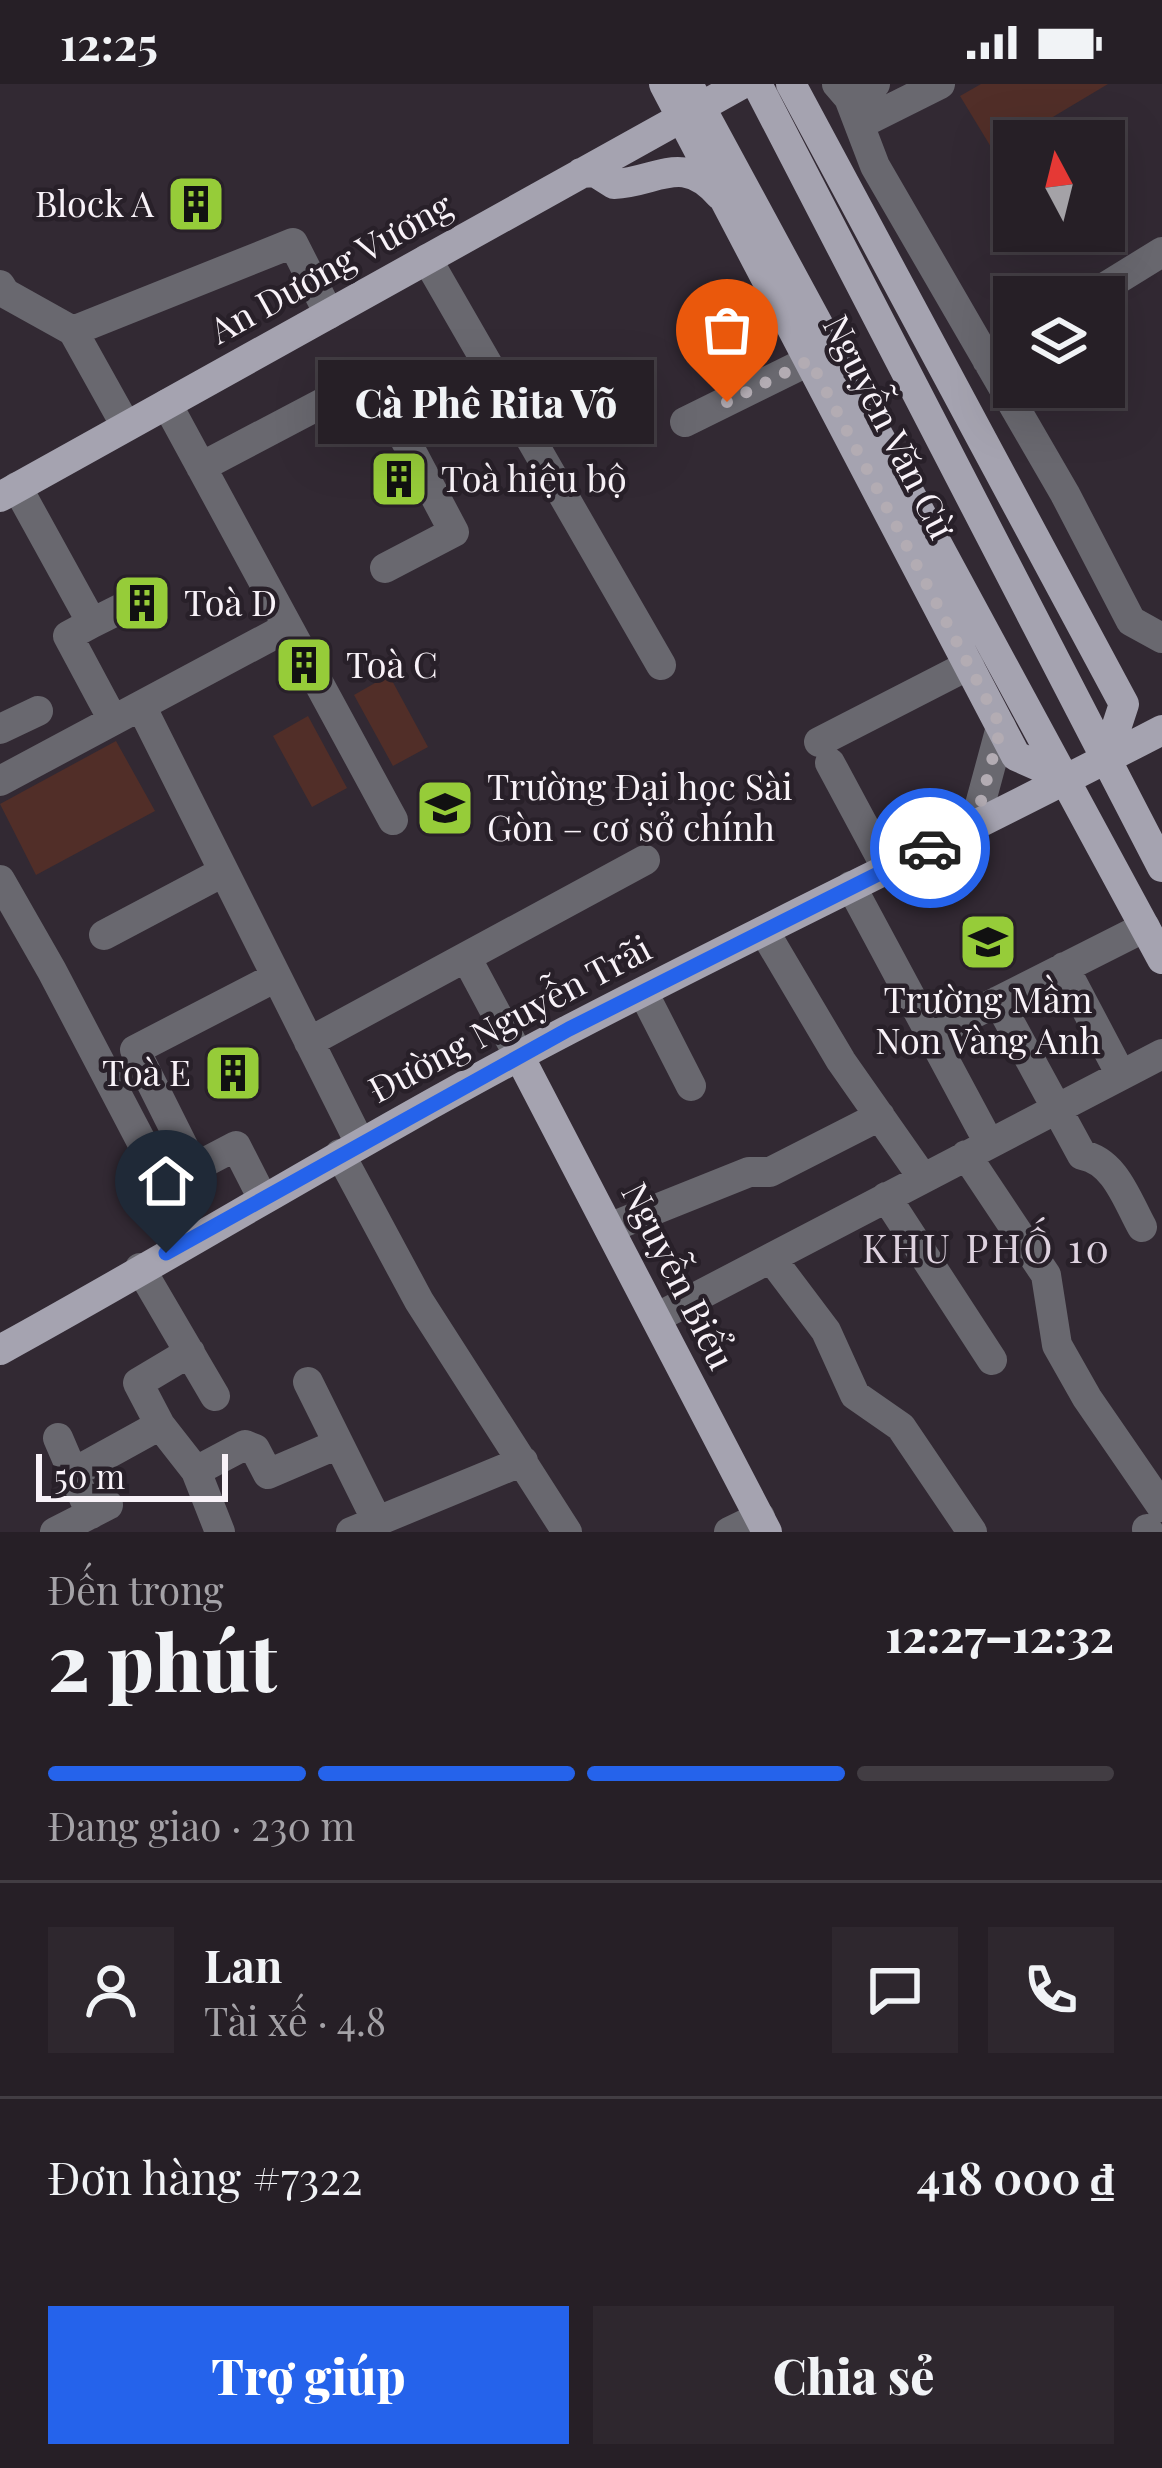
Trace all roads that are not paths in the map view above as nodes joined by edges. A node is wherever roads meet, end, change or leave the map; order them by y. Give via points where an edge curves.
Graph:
1 (664, 84) edge
2 (742, 84) edge
3 (757, 84) edge
4 (791, 84) edge
5 (940, 84) edge
6 (855, 97) edge
7 (690, 102) edge
8 (875, 166) junction
9 (581, 173) junction
10 (829, 188) junction
11 (729, 206) junction
12 (761, 217) junction
13 (1162, 252) edge
14 (427, 259) junction
15 (1123, 276) edge
16 (0, 285) edge
17 (328, 314) junction
18 (73, 331) junction
19 (993, 339) edge
20 (821, 354) junction
21 (167, 404) junction
22 (1027, 408) edge
23 (685, 422) dead end
24 (126, 426) junction
25 (201, 466) junction
26 (9, 492) edge
27 (386, 568) dead end
28 (288, 627) junction
29 (1162, 638) edge
30 (661, 665) dead end
31 (969, 665) junction
32 (38, 711) dead end
33 (127, 713) junction
34 (1001, 727) junction
35 (0, 729) edge
36 (1162, 730) edge
37 (1106, 759) junction
38 (1068, 779) junction
39 (0, 781) edge
40 (393, 820) dead end
41 (974, 827) junction
42 (645, 860) dead end
43 (1162, 867) edge
44 (887, 868) junction
45 (224, 872) junction
46 (0, 880) edge
47 (850, 886) junction
48 (1145, 927) junction
49 (764, 931) junction
50 (104, 935) dead end
51 (466, 957) junction
52 (1162, 959) edge
53 (1064, 968) junction
54 (276, 977) junction
55 (643, 992) junction
56 (998, 1001) junction
57 (931, 1035) junction
58 (309, 1042) junction
59 (1162, 1054) edge
60 (519, 1056) junction
61 (1121, 1075) junction
62 (691, 1086) dead end
63 (1057, 1107) junction
64 (880, 1116) junction
65 (350, 1149) junction
66 (978, 1149) junction
67 (922, 1178) junction
68 (262, 1197) junction
69 (886, 1197) junction
70 (1142, 1227) dead end
71 (609, 1228) junction
72 (192, 1238) junction
73 (771, 1258) junction
74 (140, 1268) junction
75 (656, 1318) junction
76 (0, 1350) edge
77 (190, 1352) junction
78 (992, 1360) dead end
79 (308, 1382) dead end
80 (214, 1396) dead end
81 (160, 1425) junction
82 (58, 1438) dead end
83 (338, 1444) junction
84 (523, 1461) junction
85 (196, 1471) junction
86 (73, 1473) junction
87 (1153, 1524) edge
88 (764, 1525) edge
89 (363, 1526) edge
90 (55, 1532) edge
91 (220, 1532) edge
92 (567, 1532) edge
93 (729, 1532) edge
94 (972, 1532) edge

1 - 7 main road, Nguyễn Văn Cừ
2 - 7 main road, An Dương Vương
3 - 10 main road, Nguyễn Văn Cừ
4 - 10 main road, Nguyễn Văn Cừ
5 - 6 street
6 - 8 street
7 - 9 main road, An Dương Vương
7 - 11 main road, Nguyễn Văn Cừ
7 - 12 main road, Nguyễn Văn Cừ
8 - 10 street
8 - 19 street
9 - 11 main road via 614,184 678,170
9 - 14 main road, An Dương Vương
10 - 37 main road, Nguyễn Văn Cừ via 1124,704
11 - 12 main road
11 - 20 main road, Nguyễn Văn Cừ
12 - 20 main road, Nguyễn Văn Cừ
13 - 15 street
14 - 17 main road, An Dương Vương
14 - 30 street
16 - 18 street
17 - 18 street via 293,243
17 - 21 main road, An Dương Vương
18 - 24 street
20 - 23 street
20 - 31 main road, Nguyễn Văn Cừ
20 - 38 main road, Nguyễn Văn Cừ
21 - 24 main road, An Dương Vương
21 - 25 street
22 - 29 street via 1131,621
24 - 26 main road, An Dương Vương
25 - 27 street via 372,376 454,532
25 - 28 street
26 - 33 street via 106,616 68,636
28 - 33 street
28 - 40 street
31 - 34 main road, Nguyễn Văn Cừ
31 - 44 street via 824,752
32 - 35 street
33 - 39 street
33 - 45 street
34 - 38 main road, Nguyễn Văn Cừ via 1016,756
34 - 41 street
36 - 37 main road, Đường Nguyễn Trãi
37 - 38 main road, Đường Nguyễn Trãi
37 - 43 main road
38 - 41 main road, Đường Nguyễn Trãi
38 - 48 main road, Nguyễn Văn Cừ
41 - 44 main road, Đường Nguyễn Trãi
42 - 51 street
44 - 47 main road, Đường Nguyễn Trãi
45 - 50 street
45 - 54 street
46 - 72 street
47 - 49 main road, Đường Nguyễn Trãi
47 - 57 street
48 - 52 main road, Nguyễn Văn Cừ
48 - 53 street
49 - 55 main road, Đường Nguyễn Trãi
49 - 64 street
51 - 58 street
51 - 60 street
53 - 56 street
53 - 61 street
54 - 58 street
54 - 68 street via 135,1050 194,1168 236,1146
55 - 60 main road, Đường Nguyễn Trãi
55 - 62 street
56 - 57 street
56 - 63 street
57 - 66 street
58 - 65 street
59 - 61 street
60 - 65 main road, Đường Nguyễn Trãi
60 - 71 main road, Nguyễn Biểu
61 - 63 street
63 - 66 street
63 - 70 street via 1082,1155 1114,1174
64 - 67 street
64 - 71 street via 770,1172 749,1172
65 - 68 main road, Đường Nguyễn Trãi
65 - 84 street via 419,1301
66 - 67 street
66 - 87 street via 1046,1275 1057,1346
67 - 69 street
68 - 72 main road, Đường Nguyễn Trãi
69 - 73 street
69 - 78 street
71 - 75 main road, Nguyễn Biểu
72 - 74 main road, Đường Nguyễn Trãi
73 - 75 street
73 - 94 street via 826,1331 855,1395 901,1427
74 - 76 main road, Đường Nguyễn Trãi
74 - 77 street
75 - 88 main road, Nguyễn Biểu
77 - 80 street
77 - 81 street via 138,1383
79 - 83 street
81 - 85 street
81 - 86 street
82 - 86 street
83 - 85 street via 268,1474 244,1445
83 - 89 street
84 - 89 street
84 - 92 street
85 - 91 street
86 - 90 street via 100,1509
88 - 93 street

